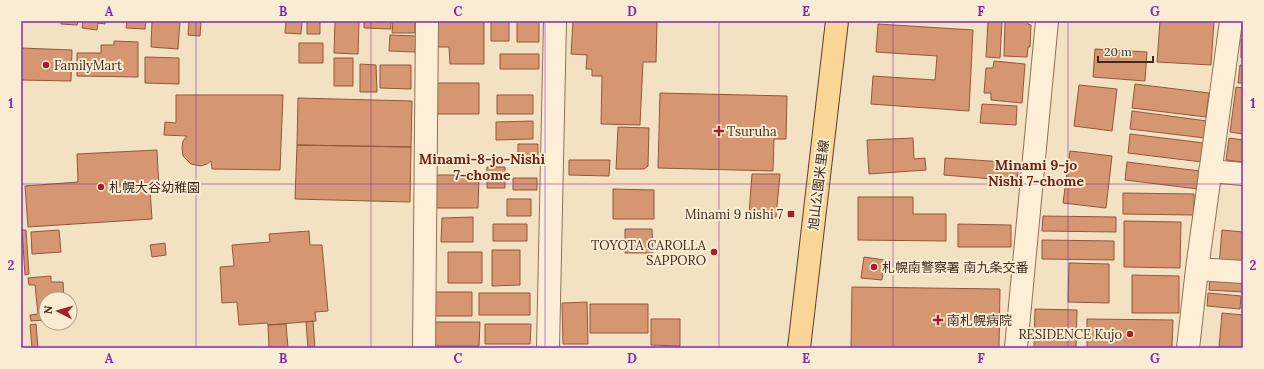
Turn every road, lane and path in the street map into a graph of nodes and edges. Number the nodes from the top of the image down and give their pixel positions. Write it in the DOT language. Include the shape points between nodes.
graph roads {
  1 [pos="428,21"];
  2 [pos="555,21"];
  3 [pos="837,21"];
  4 [pos="1047,21"];
  5 [pos="1231,21"];
  6 [pos="1210,171"];
  7 [pos="1243,174"];
  8 [pos="1197,269"];
  9 [pos="1243,272"];
  10 [pos="424,348"];
  11 [pos="548,348"];
  12 [pos="799,348"];
  13 [pos="1016,348"];
  14 [pos="1188,348"];
  1 -- 10 [label="street"];
  2 -- 11 [label="street"];
  3 -- 12 [label="main road, 旭山公園米里線"];
  4 -- 13 [label="street"];
  5 -- 6 [label="street"];
  6 -- 7 [label="street"];
  6 -- 8 [label="street"];
  8 -- 9 [label="street"];
  8 -- 14 [label="street"];
}
